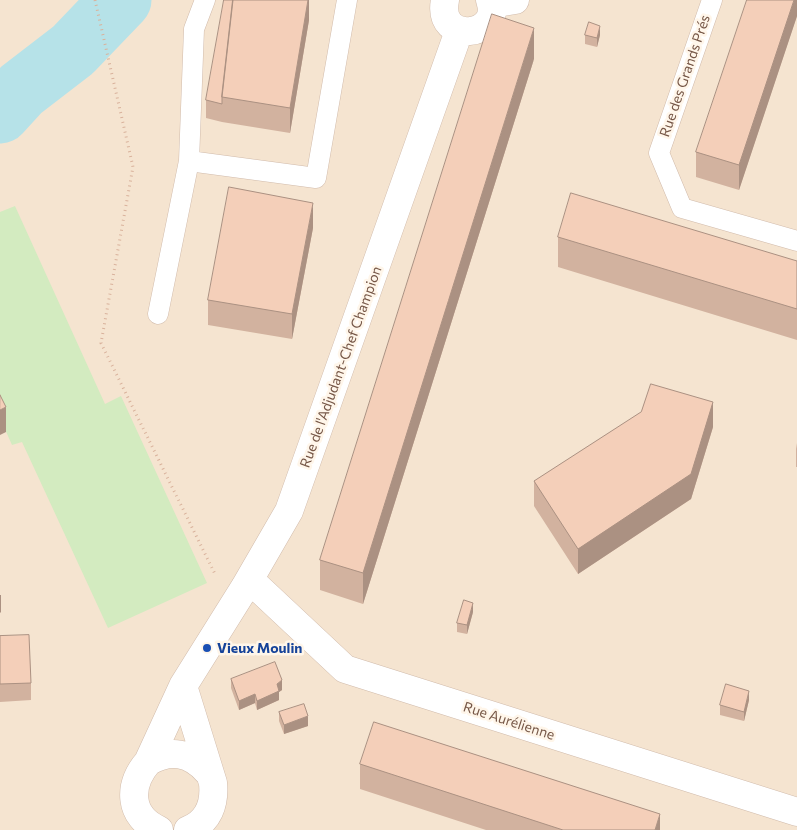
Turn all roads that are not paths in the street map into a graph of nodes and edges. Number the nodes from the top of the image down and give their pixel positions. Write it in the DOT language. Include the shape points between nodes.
graph roads {
  1 [pos="205,0"];
  2 [pos="347,0"];
  3 [pos="445,0"];
  4 [pos="712,0"];
  5 [pos="499,1"];
  6 [pos="459,31"];
  7 [pos="189,161"];
  8 [pos="797,241"];
  9 [pos="158,314"];
  10 [pos="250,580"];
  11 [pos="183,686"];
  12 [pos="148,762"];
  13 [pos="207,771"];
  14 [pos="797,812"];
  15 [pos="144,826"];
  16 [pos="188,830"];
  1 -- 7 [label="lane" via="194,29"];
  2 -- 7 [label="lane" via="316,178"];
  3 -- 6 [label="street" via="448,21"];
  4 -- 8 [label="lane, Rue des Grands Prés" via="659,153 682,208"];
  5 -- 6 [label="street" via="480,28"];
  6 -- 10 [label="street, Rue de l'Adjudant-Chef Champion" via="289,511"];
  7 -- 9 [label="lane"];
  10 -- 11 [label="street, Rue de l'Adjudant-Chef Champion"];
  10 -- 14 [label="street, Rue Aurélienne" via="345,669"];
  11 -- 12 [label="street, Rue de l'Adjudant-Chef Champion"];
  11 -- 13 [label="street"];
  12 -- 13 [label="street" via="160,755 173,753 198,761"];
  12 -- 15 [label="street, Rue de l'Adjudant-Chef Champion" via="134,783 136,807"];
  13 -- 16 [label="street" via="213,783 211,808 204,819"];
}
